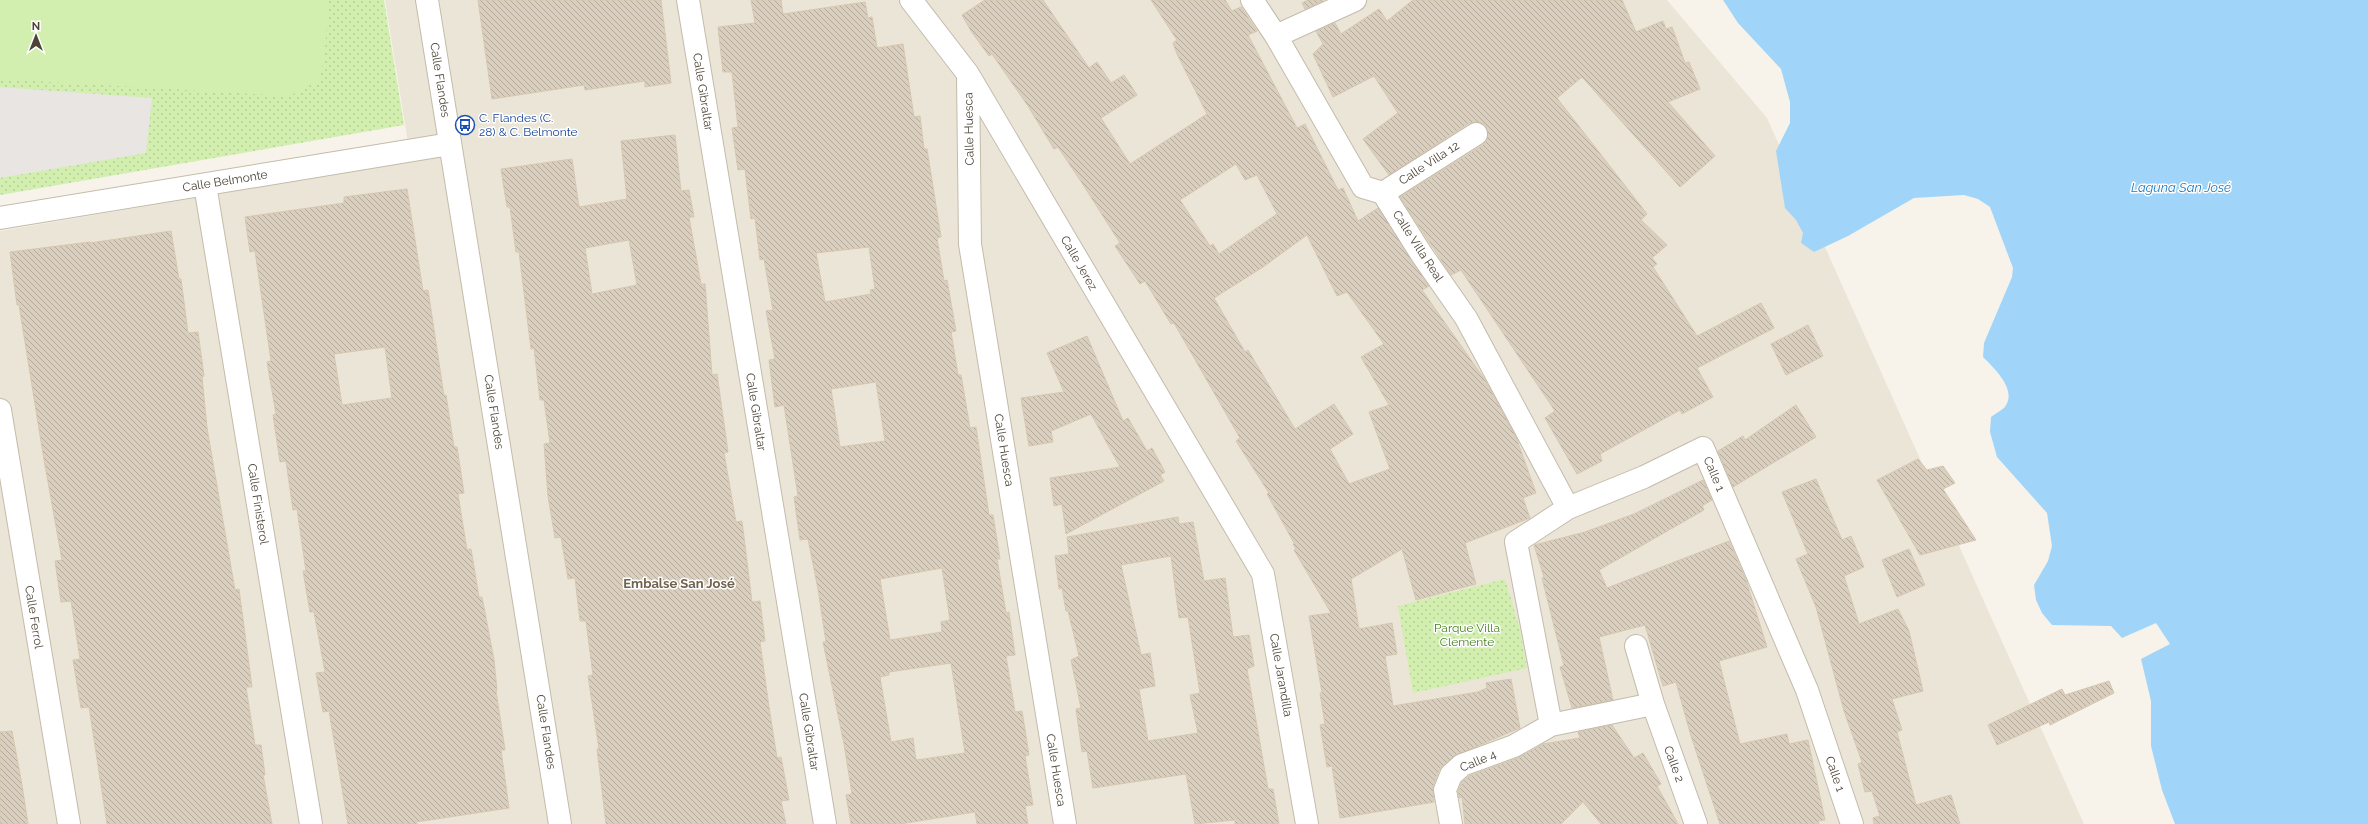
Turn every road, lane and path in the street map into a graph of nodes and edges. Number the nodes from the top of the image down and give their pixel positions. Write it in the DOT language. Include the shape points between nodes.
graph roads {
  1 [pos="427,0"];
  2 [pos="688,0"];
  3 [pos="911,0"];
  4 [pos="1252,0"];
  5 [pos="1355,0"];
  6 [pos="1276,36"];
  7 [pos="968,74"];
  8 [pos="1476,134"];
  9 [pos="450,144"];
  10 [pos="205,185"];
  11 [pos="1384,193"];
  12 [pos="0,218"];
  13 [pos="0,410"];
  14 [pos="1568,508"];
  15 [pos="1237,533"];
  16 [pos="1636,646"];
  17 [pos="1653,704"];
  18 [pos="1551,725"];
  19 [pos="69,824"];
  20 [pos="310,824"];
  21 [pos="560,824"];
  22 [pos="825,824"];
  23 [pos="1065,824"];
  24 [pos="1306,824"];
  25 [pos="1451,824"];
  26 [pos="1696,824"];
  27 [pos="1852,824"];
  1 -- 9 [label="street, Calle Flandes"];
  2 -- 22 [label="street, Calle Gibraltar"];
  3 -- 7 [label="street, Calle Jerez"];
  4 -- 6 [label="street"];
  5 -- 6 [label="street"];
  6 -- 11 [label="street" via="1363,187"];
  7 -- 15 [label="street, Calle Jerez"];
  7 -- 23 [label="street, Calle Huesca" via="970,244"];
  8 -- 11 [label="street, Calle Villa 12"];
  9 -- 10 [label="street, Calle Belmonte"];
  9 -- 21 [label="street, Calle Flandes"];
  10 -- 12 [label="street, Calle Belmonte"];
  10 -- 20 [label="street, Calle Finisterol"];
  11 -- 14 [label="street, Calle Villa Real" via="1422,255 1466,318"];
  13 -- 19 [label="street, Calle Ferrol"];
  14 -- 18 [label="street, Calle 1" via="1516,542"];
  14 -- 27 [label="street, Calle 1" via="1644,477 1703,448 1807,690"];
  15 -- 24 [label="street, Calle Jarandilla" via="1263,574"];
  16 -- 17 [label="street, Calle 2"];
  17 -- 18 [label="street"];
  17 -- 26 [label="street, Calle 2"];
  18 -- 25 [label="street, Calle 4" via="1514,746 1462,765 1451,775 1445,790"];
}
